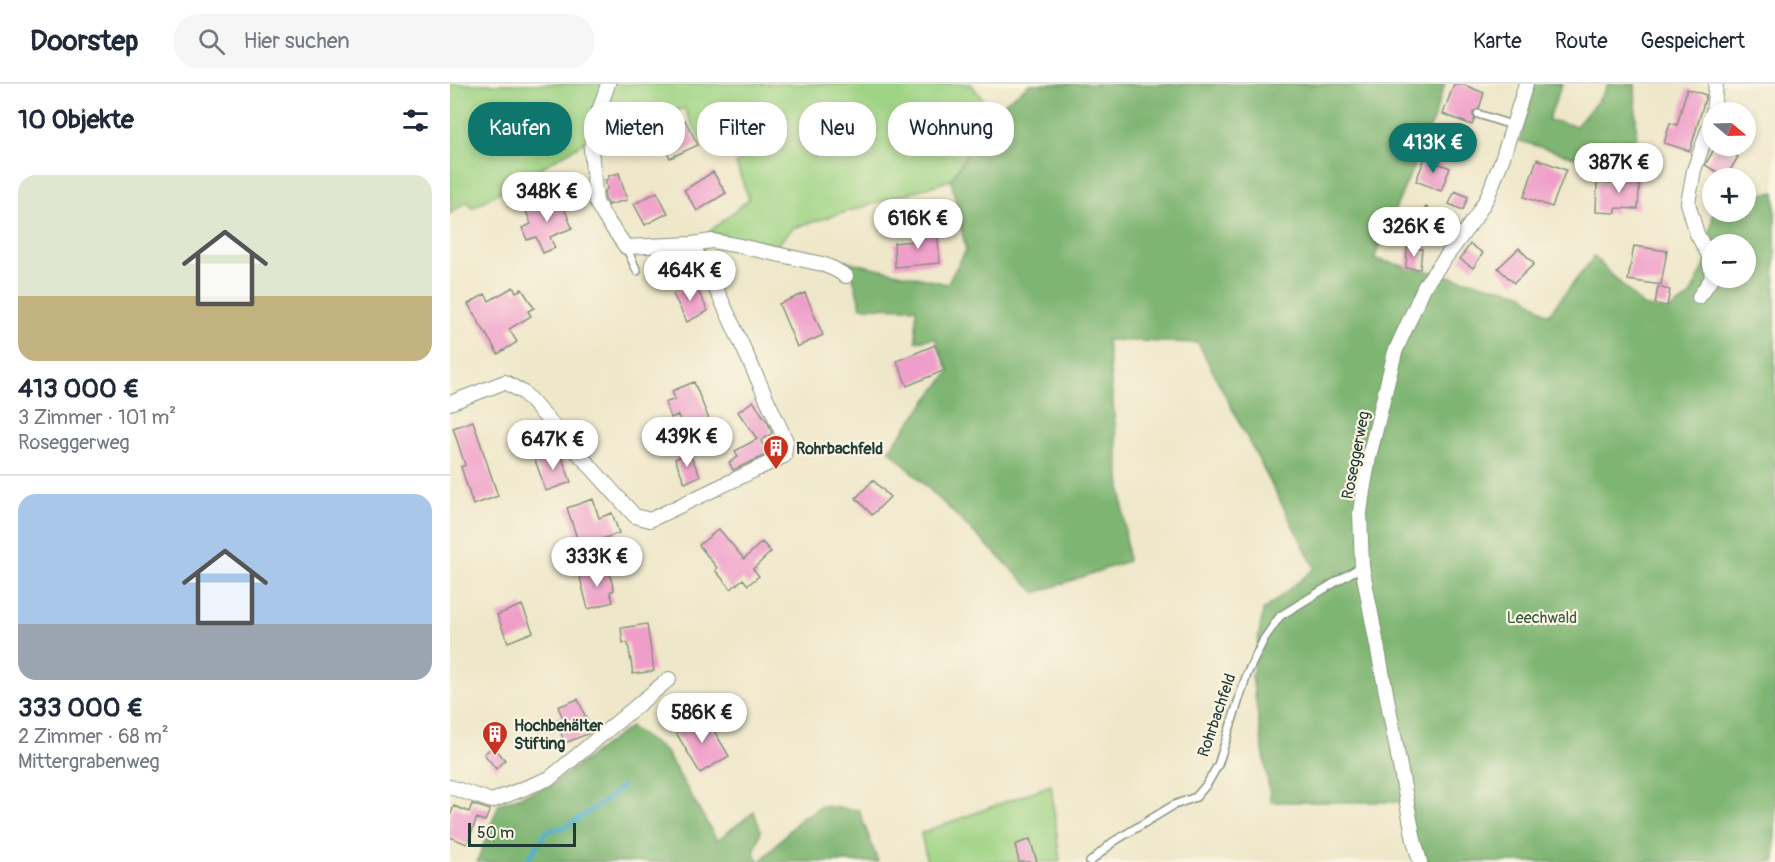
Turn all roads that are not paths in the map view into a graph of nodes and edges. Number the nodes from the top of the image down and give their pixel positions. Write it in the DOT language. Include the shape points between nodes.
graph roads {
  1 [pos="608,84"];
  2 [pos="1526,84"];
  3 [pos="1716,84"];
  4 [pos="1714,102"];
  5 [pos="1478,114"];
  6 [pos="1514,126"];
  7 [pos="1702,146"];
  8 [pos="692,244"];
  9 [pos="626,247"];
  10 [pos="637,271"];
  11 [pos="846,276"];
  12 [pos="1699,297"];
  13 [pos="450,403"];
  14 [pos="1362,566"];
  15 [pos="669,678"];
  16 [pos="450,787"];
  17 [pos="1090,862"];
  18 [pos="1420,862"];
  1 -- 9 [label="street" via="591,149 594,181 597,202"];
  2 -- 6 [label="street, Roseggerweg"];
  3 -- 4 [label="street"];
  5 -- 6 [label="lane"];
  6 -- 14 [label="street, Roseggerweg" via="1487,198 1425,285 1395,352 1368,457 1360,513"];
  7 -- 12 [label="street" via="1688,203 1697,234 1709,256 1712,278"];
  8 -- 9 [label="street"];
  8 -- 11 [label="street" via="712,241 740,246 822,264"];
  8 -- 13 [label="street" via="786,441 784,456 650,519 635,516 524,393 505,382"];
  9 -- 10 [label="lane"];
  14 -- 17 [label="lane, Rohrbachfeld" via="1280,616 1247,674 1218,765 1196,797 1174,805 1123,836"];
  14 -- 18 [label="street, Roseggerweg"];
  15 -- 16 [label="street" via="550,778 492,801"];
}
